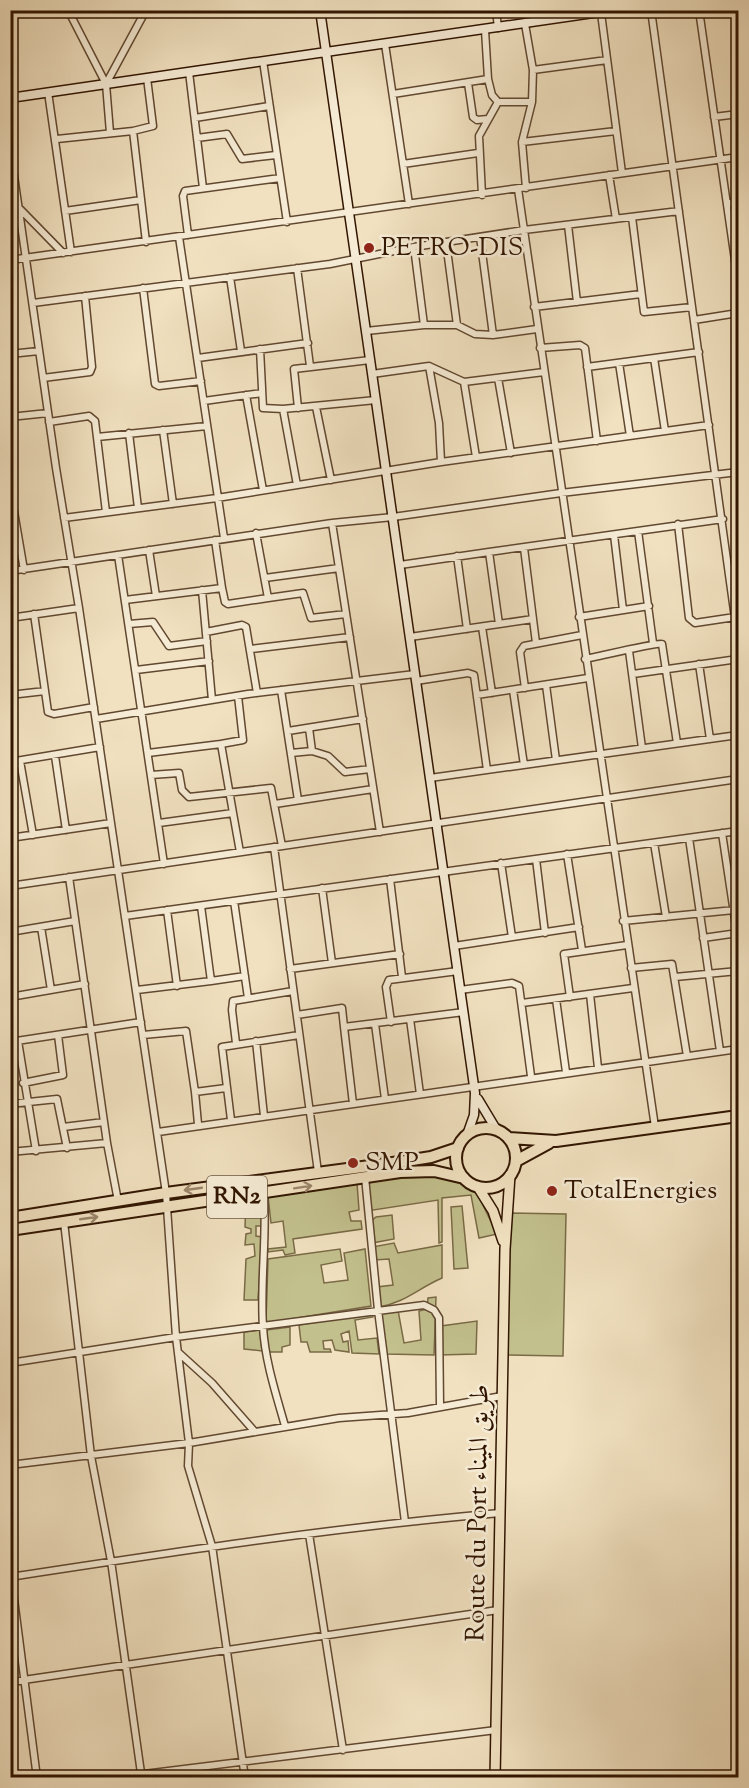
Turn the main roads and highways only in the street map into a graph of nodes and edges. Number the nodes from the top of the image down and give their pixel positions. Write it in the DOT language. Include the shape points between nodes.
graph roads {
  1 [pos="738,1116"];
  2 [pos="509,1138"];
  3 [pos="556,1141"];
  4 [pos="458,1148"];
  5 [pos="516,1161"];
  6 [pos="510,1175"];
  7 [pos="464,1178"];
  8 [pos="478,1186"];
  9 [pos="10,1218"];
  10 [pos="10,1230"];
  11 [pos="505,1249"];
  12 [pos="495,1778"];
  1 -- 3 [label="highway"];
  2 -- 3 [label="highway"];
  2 -- 4 [label="highway" via="483,1128 467,1135"];
  2 -- 5 [label="highway"];
  3 -- 5 [label="highway"];
  4 -- 7 [label="highway" via="456,1161"];
  4 -- 9 [label="highway, RN2, one-way" via="431,1157"];
  5 -- 6 [label="highway"];
  6 -- 8 [label="highway" via="496,1186"];
  6 -- 11 [label="main road, Route du Port طريق الميناء"];
  7 -- 8 [label="highway"];
  10 -- 7 [label="highway, RN2, one-way" via="365,1176 422,1171"];
  8 -- 11 [label="main road, Route du Port طريق الميناء" via="497,1221"];
  11 -- 12 [label="main road, Route du Port طريق الميناء"];
}
